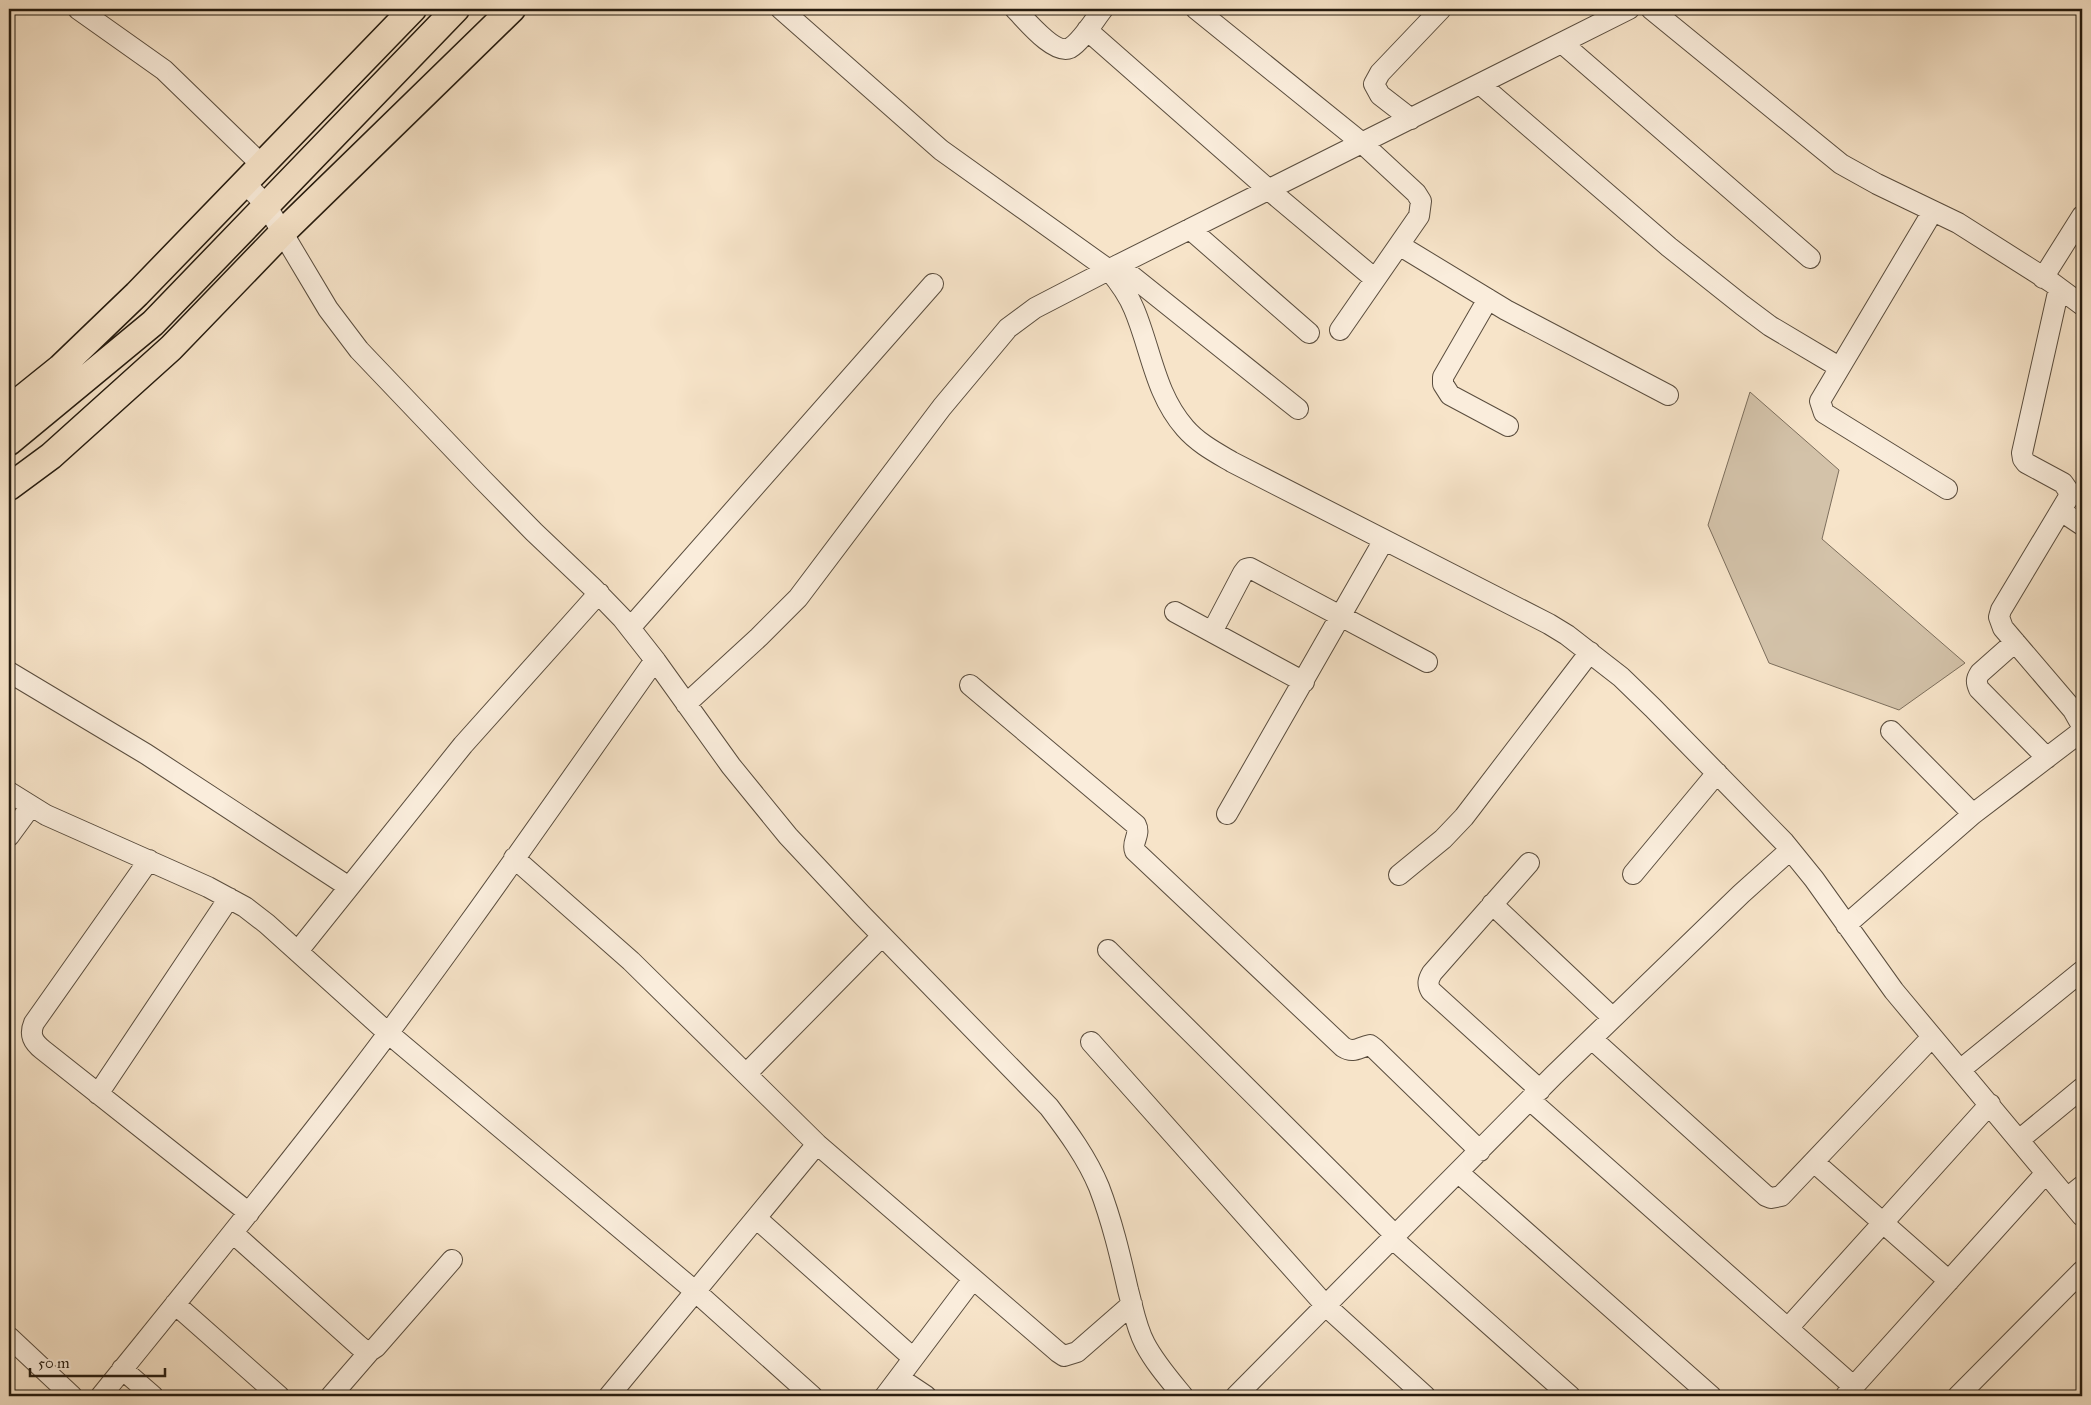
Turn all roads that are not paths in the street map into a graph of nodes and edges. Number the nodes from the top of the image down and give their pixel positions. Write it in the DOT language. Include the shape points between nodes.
graph roads {
  1 [pos="78,9"];
  2 [pos="413,9"];
  3 [pos="456,9"];
  4 [pos="487,9"];
  5 [pos="512,9"];
  6 [pos="781,9"];
  7 [pos="1015,9"];
  8 [pos="1103,9"];
  9 [pos="1196,9"];
  10 [pos="1441,9"];
  11 [pos="1629,9"];
  12 [pos="1651,9"];
  13 [pos="1087,30"];
  14 [pos="1562,43"];
  15 [pos="1480,84"];
  16 [pos="1411,119"];
  17 [pos="1362,143"];
  18 [pos="253,174"];
  19 [pos="1269,190"];
  20 [pos="1933,211"];
  21 [pos="2082,216"];
  22 [pos="275,220"];
  23 [pos="1190,229"];
  24 [pos="1399,245"];
  25 [pos="1810,258"];
  26 [pos="1113,268"];
  27 [pos="1375,279"];
  28 [pos="2051,283"];
  29 [pos="934,284"];
  30 [pos="1488,299"];
  31 [pos="2082,305"];
  32 [pos="1340,330"];
  33 [pos="1309,334"];
  34 [pos="1839,367"];
  35 [pos="1668,395"];
  36 [pos="9,409"];
  37 [pos="1298,409"];
  38 [pos="1508,426"];
  39 [pos="9,442"];
  40 [pos="9,472"];
  41 [pos="9,487"];
  42 [pos="1947,489"];
  43 [pos="2061,510"];
  44 [pos="2082,525"];
  45 [pos="1384,540"];
  46 [pos="599,593"];
  47 [pos="1175,612"];
  48 [pos="1341,616"];
  49 [pos="630,628"];
  50 [pos="1212,632"];
  51 [pos="2015,642"];
  52 [pos="1590,652"];
  53 [pos="655,660"];
  54 [pos="1427,662"];
  55 [pos="9,672"];
  56 [pos="1304,682"];
  57 [pos="970,685"];
  58 [pos="686,704"];
  59 [pos="2082,726"];
  60 [pos="2082,730"];
  61 [pos="1891,731"];
  62 [pos="2047,758"];
  63 [pos="1717,773"];
  64 [pos="9,792"];
  65 [pos="31,806"];
  66 [pos="1227,814"];
  67 [pos="1973,814"];
  68 [pos="9,836"];
  69 [pos="1790,850"];
  70 [pos="514,858"];
  71 [pos="149,860"];
  72 [pos="1529,863"];
  73 [pos="1633,874"];
  74 [pos="1400,875"];
  75 [pos="349,887"];
  76 [pos="229,898"];
  77 [pos="1492,904"];
  78 [pos="1846,925"];
  79 [pos="882,936"];
  80 [pos="1108,950"];
  81 [pos="298,952"];
  82 [pos="2082,971"];
  83 [pos="1613,1018"];
  84 [pos="388,1033"];
  85 [pos="1932,1037"];
  86 [pos="1592,1039"];
  87 [pos="1091,1042"];
  88 [pos="1960,1070"];
  89 [pos="746,1074"];
  90 [pos="2082,1088"];
  91 [pos="98,1094"];
  92 [pos="1535,1095"];
  93 [pos="1990,1104"];
  94 [pos="2018,1140"];
  95 [pos="817,1144"];
  96 [pos="1480,1151"];
  97 [pos="1814,1162"];
  98 [pos="1459,1173"];
  99 [pos="2045,1174"];
  100 [pos="2075,1192"];
  101 [pos="250,1213"];
  102 [pos="2082,1216"];
  103 [pos="756,1218"];
  104 [pos="1882,1223"];
  105 [pos="233,1233"];
  106 [pos="1395,1238"];
  107 [pos="452,1260"];
  108 [pos="2082,1271"];
  109 [pos="973,1279"];
  110 [pos="1948,1281"];
  111 [pos="696,1292"];
  112 [pos="175,1304"];
  113 [pos="1132,1304"];
  114 [pos="1326,1306"];
  115 [pos="1788,1328"];
  116 [pos="9,1337"];
  117 [pos="370,1351"];
  118 [pos="913,1358"];
  119 [pos="122,1370"];
  120 [pos="899,1378"];
  121 [pos="1849,1391"];
  122 [pos="72,1396"];
  123 [pos="101,1396"];
  124 [pos="153,1396"];
  125 [pos="278,1396"];
  126 [pos="332,1396"];
  127 [pos="609,1396"];
  128 [pos="812,1396"];
  129 [pos="885,1396"];
  130 [pos="926,1396"];
  131 [pos="1182,1396"];
  132 [pos="1236,1396"];
  133 [pos="1425,1396"];
  134 [pos="1570,1396"];
  135 [pos="1710,1396"];
  136 [pos="1958,1396"];
  1 -- 18 [label="street" via="164,70"];
  2 -- 18 [label="main road"];
  3 -- 22 [label="main road"];
  4 -- 22 [label="main road"];
  5 -- 22 [label="main road"];
  6 -- 26 [label="street" via="941,150"];
  7 -- 13 [label="street" via="1053,47 1062,50 1071,47"];
  8 -- 13 [label="street"];
  9 -- 17 [label="street"];
  10 -- 16 [label="street" via="1380,73 1374,84 1380,95"];
  11 -- 14 [label="street"];
  12 -- 20 [label="street" via="1840,164"];
  13 -- 19 [label="street"];
  14 -- 15 [label="street"];
  14 -- 25 [label="street"];
  15 -- 16 [label="street"];
  15 -- 34 [label="street" via="1669,247 1742,305 1770,326"];
  16 -- 17 [label="street"];
  17 -- 19 [label="street"];
  17 -- 24 [label="street" via="1421,201 1419,216"];
  18 -- 22 [label="street"];
  18 -- 36 [label="main road" via="137,294 60,368"];
  19 -- 23 [label="street"];
  19 -- 27 [label="street"];
  20 -- 28 [label="street"];
  20 -- 34 [label="street"];
  21 -- 28 [label="street"];
  22 -- 39 [label="main road"];
  22 -- 40 [label="main road" via="94,403"];
  22 -- 41 [label="main road" via="171,348 51,456"];
  22 -- 46 [label="street" via="328,309 358,350 521,519"];
  23 -- 26 [label="street"];
  23 -- 33 [label="street"];
  24 -- 27 [label="street"];
  24 -- 30 [label="street"];
  26 -- 37 [label="street"];
  26 -- 45 [label="street" via="1133,307 1159,387 1186,428 1205,446 1232,462"];
  26 -- 58 [label="street" via="1035,308 1008,328 942,407 798,598"];
  27 -- 32 [label="street"];
  28 -- 31 [label="street"];
  28 -- 43 [label="street" via="2022,453 2026,463 2067,486 2070,493"];
  29 -- 49 [label="street"];
  30 -- 35 [label="street"];
  30 -- 38 [label="street" via="1442,384 1450,395"];
  34 -- 42 [label="street" via="1820,401 1824,413"];
  43 -- 44 [label="street"];
  43 -- 51 [label="street" via="2001,610 2000,623"];
  45 -- 48 [label="street"];
  45 -- 52 [label="street" via="1549,624"];
  46 -- 49 [label="street"];
  46 -- 75 [label="street" via="463,745"];
  47 -- 50 [label="street"];
  48 -- 50 [label="street" via="1250,568 1243,573"];
  48 -- 54 [label="street"];
  48 -- 56 [label="street"];
  49 -- 53 [label="street"];
  50 -- 56 [label="street"];
  51 -- 59 [label="street" via="2073,710"];
  51 -- 62 [label="street" via="1980,673 1977,683 1979,689"];
  52 -- 63 [label="street" via="1653,708"];
  52 -- 74 [label="street" via="1464,817"];
  53 -- 58 [label="street"];
  53 -- 70 [label="street"];
  55 -- 75 [label="street" via="146,754"];
  56 -- 66 [label="street"];
  57 -- 96 [label="street" via="1136,826 1135,851 1343,1047 1349,1051 1370,1045 1374,1048"];
  58 -- 79 [label="street" via="760,803"];
  60 -- 62 [label="street"];
  61 -- 67 [label="street"];
  62 -- 67 [label="street"];
  63 -- 69 [label="street"];
  63 -- 73 [label="street"];
  64 -- 65 [label="street"];
  65 -- 68 [label="street"];
  65 -- 71 [label="street"];
  67 -- 78 [label="street"];
  69 -- 78 [label="street"];
  69 -- 83 [label="street"];
  70 -- 84 [label="street"];
  70 -- 89 [label="street" via="631,961"];
  71 -- 76 [label="street"];
  71 -- 91 [label="street" via="31,1030 35,1043"];
  72 -- 77 [label="street"];
  75 -- 81 [label="street"];
  76 -- 81 [label="street" via="267,924"];
  76 -- 91 [label="street"];
  77 -- 83 [label="street"];
  77 -- 92 [label="street" via="1432,973 1428,986"];
  78 -- 85 [label="street"];
  79 -- 89 [label="street"];
  79 -- 113 [label="street" via="1049,1107 1068,1132 1086,1161 1110,1218"];
  80 -- 106 [label="street"];
  81 -- 84 [label="street"];
  82 -- 88 [label="street"];
  83 -- 86 [label="street"];
  84 -- 101 [label="street"];
  84 -- 111 [label="street"];
  85 -- 88 [label="street"];
  85 -- 97 [label="street"];
  86 -- 92 [label="street"];
  86 -- 97 [label="street" via="1766,1196 1781,1196"];
  87 -- 114 [label="street"];
  88 -- 93 [label="street"];
  89 -- 95 [label="street"];
  90 -- 94 [label="street"];
  91 -- 101 [label="street"];
  92 -- 96 [label="street"];
  92 -- 115 [label="street"];
  93 -- 94 [label="street"];
  93 -- 104 [label="street"];
  94 -- 99 [label="street"];
  95 -- 103 [label="street"];
  95 -- 109 [label="street"];
  96 -- 98 [label="street"];
  97 -- 104 [label="street"];
  98 -- 106 [label="street"];
  98 -- 135 [label="street"];
  99 -- 100 [label="street"];
  99 -- 110 [label="street"];
  100 -- 102 [label="street"];
  101 -- 105 [label="street"];
  103 -- 111 [label="street"];
  103 -- 118 [label="street"];
  104 -- 110 [label="street"];
  104 -- 115 [label="street"];
  105 -- 112 [label="street"];
  105 -- 117 [label="street" via="358,1345"];
  106 -- 114 [label="street"];
  106 -- 134 [label="street"];
  107 -- 117 [label="street"];
  108 -- 136 [label="street"];
  109 -- 113 [label="street" via="1064,1356 1077,1352"];
  109 -- 118 [label="street"];
  110 -- 121 [label="street"];
  111 -- 127 [label="street"];
  111 -- 128 [label="street"];
  112 -- 119 [label="street"];
  112 -- 125 [label="street"];
  113 -- 131 [label="street" via="1144,1343"];
  114 -- 132 [label="street"];
  114 -- 133 [label="street"];
  115 -- 121 [label="street"];
  116 -- 122 [label="street"];
  117 -- 126 [label="street"];
  118 -- 120 [label="street"];
  119 -- 123 [label="street"];
  119 -- 124 [label="street"];
  120 -- 129 [label="street"];
  120 -- 130 [label="street"];
}
